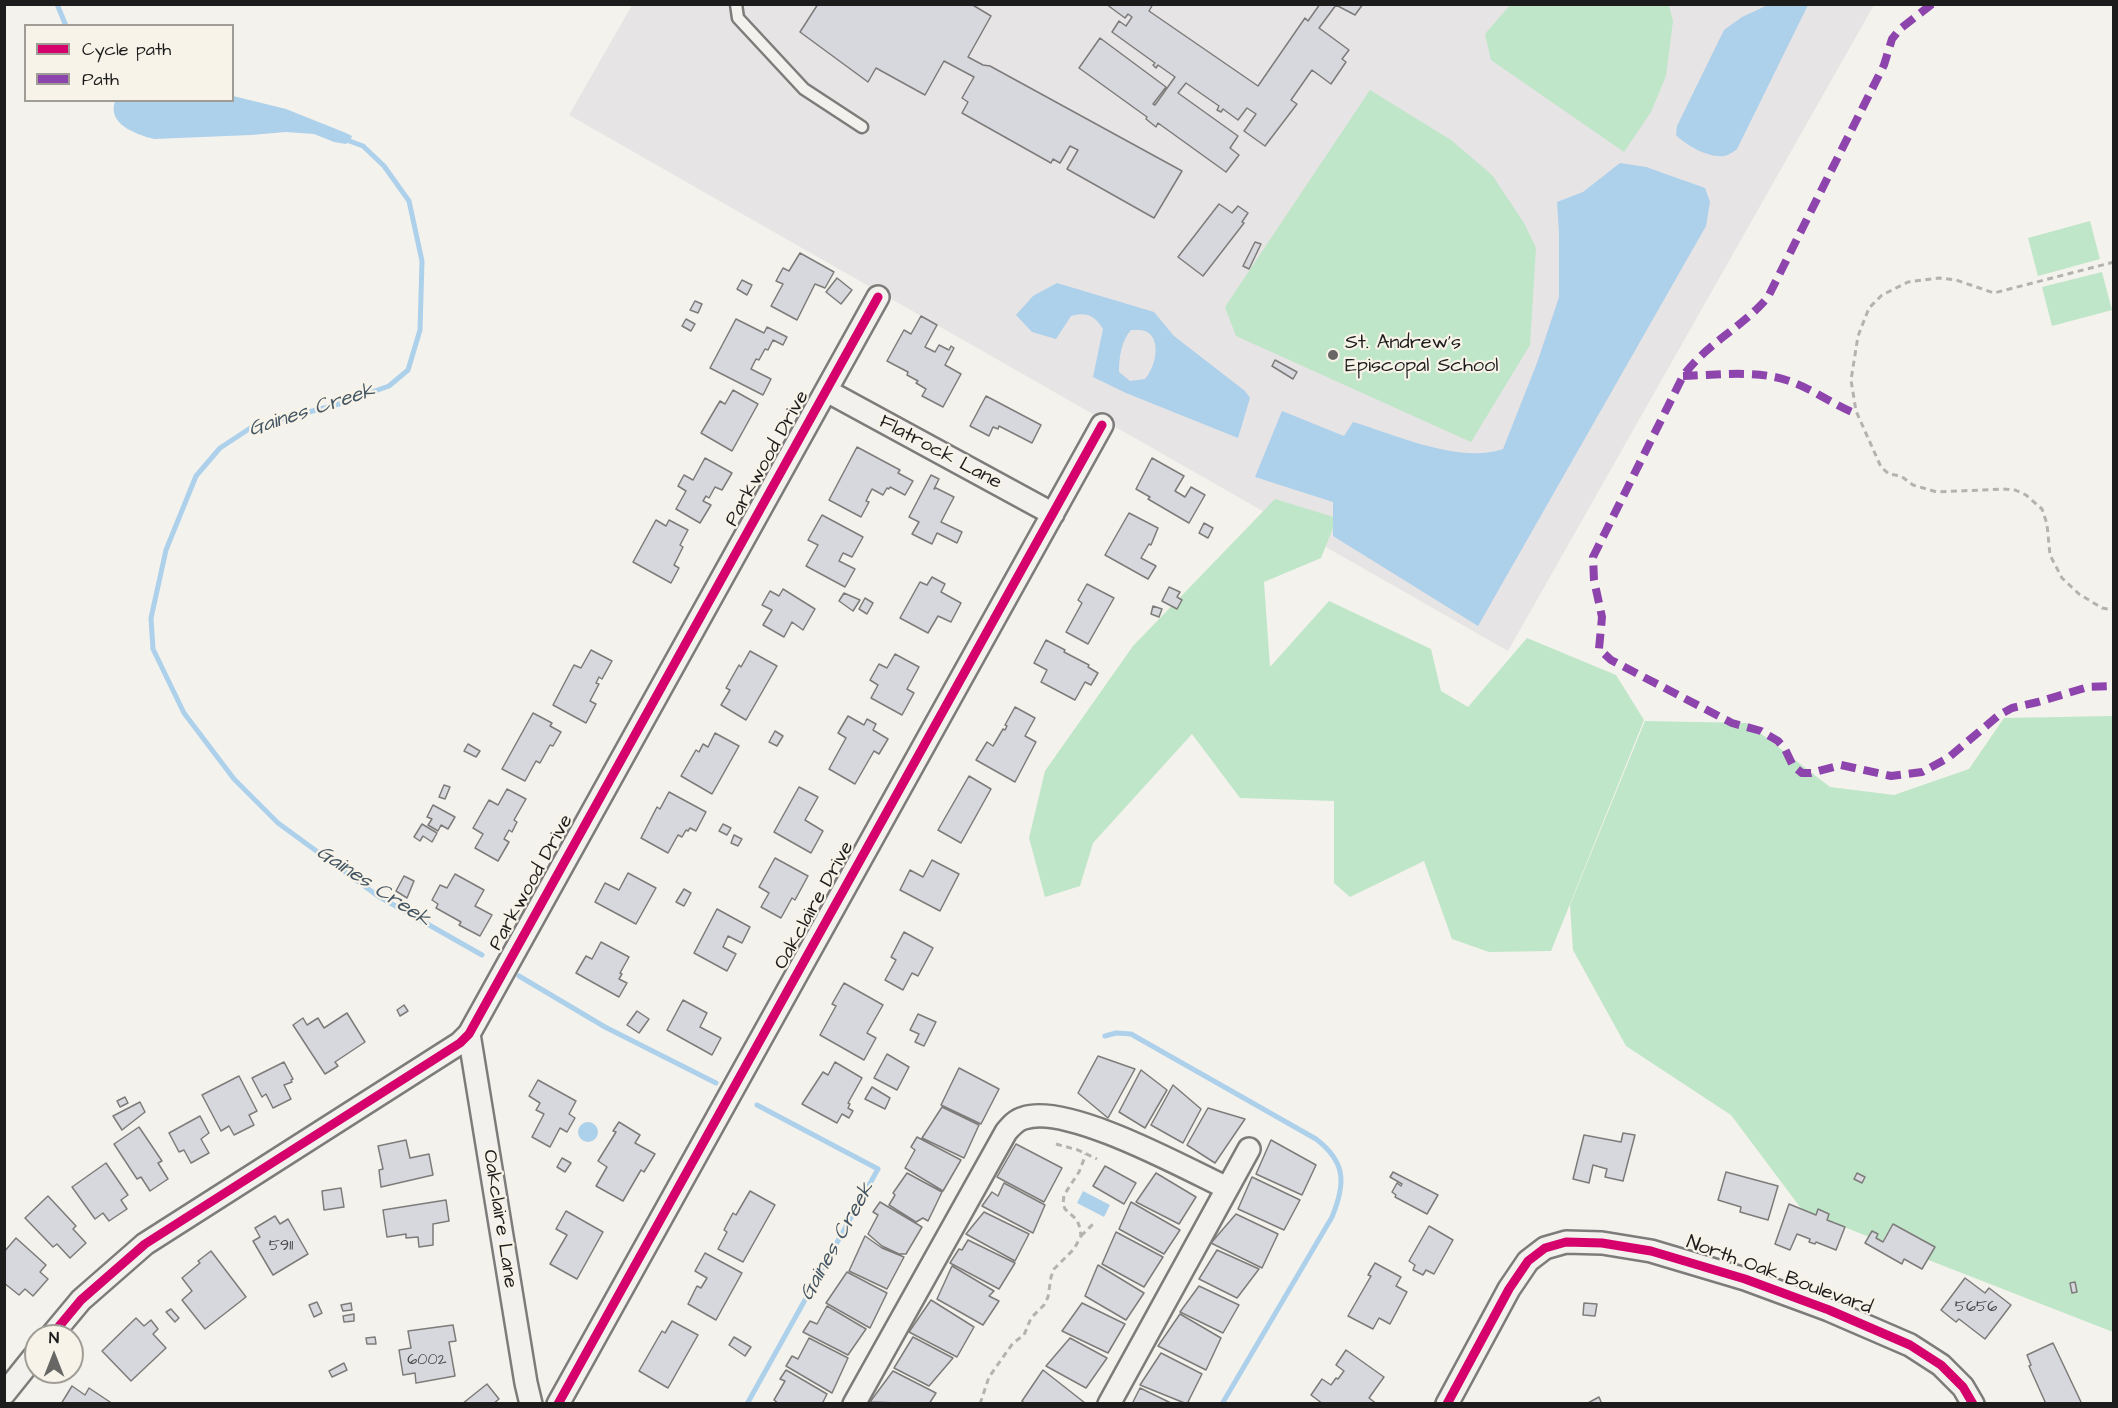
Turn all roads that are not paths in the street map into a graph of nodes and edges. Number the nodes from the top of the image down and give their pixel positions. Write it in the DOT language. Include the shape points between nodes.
graph roads {
  1 [pos="736,4"];
  2 [pos="861,127"];
  3 [pos="878,297"];
  4 [pos="826,392"];
  5 [pos="1102,425"];
  6 [pos="1053,514"];
  7 [pos="469,1034"];
  8 [pos="1249,1149"];
  9 [pos="1227,1188"];
  10 [pos="61,1324"];
  11 [pos="24,1369"];
  12 [pos="4,1394"];
  13 [pos="1968,1395"];
  14 [pos="531,1404"];
  15 [pos="558,1404"];
  16 [pos="854,1404"];
  17 [pos="1109,1404"];
  18 [pos="1447,1404"];
  1 -- 2 [label="lane" via="738,18 804,88"];
  3 -- 4 [label="street, Parkwood Drive"];
  4 -- 6 [label="street, Flatrock Lane"];
  4 -- 7 [label="street, Parkwood Drive"];
  5 -- 6 [label="street, Oakclaire Drive"];
  6 -- 15 [label="street, Oakclaire Drive"];
  7 -- 10 [label="street, Parkwood Drive" via="145,1244 81,1300"];
  7 -- 14 [label="street, Oakclaire Lane"];
  8 -- 9 [label="street"];
  9 -- 16 [label="street" via="1079,1122 1038,1116 1014,1123"];
  9 -- 17 [label="street"];
  11 -- 12 [label="street"];
  13 -- 18 [label="street, North Oak Boulevard" via="1941,1365 1910,1345 1787,1294 1651,1251 1566,1242 1545,1248 1528,1261"];
}
